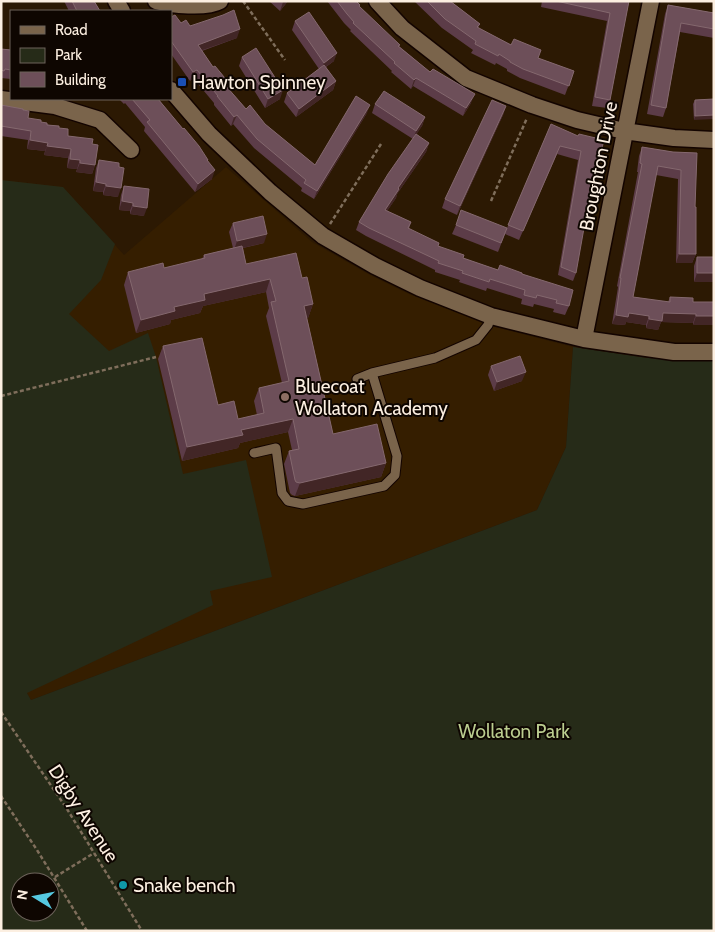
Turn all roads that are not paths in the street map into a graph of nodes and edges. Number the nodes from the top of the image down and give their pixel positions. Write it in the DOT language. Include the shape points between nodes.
graph roads {
  1 [pos="156,1"];
  2 [pos="220,1"];
  3 [pos="377,1"];
  4 [pos="651,1"];
  5 [pos="172,91"];
  6 [pos="1,99"];
  7 [pos="624,131"];
  8 [pos="714,140"];
  9 [pos="131,150"];
  10 [pos="491,316"];
  11 [pos="584,339"];
  12 [pos="714,352"];
  13 [pos="372,373"];
  14 [pos="357,379"];
  15 [pos="254,454"];
  1 -- 2 [label="street" via="192,6"];
  3 -- 7 [label="street" via="402,28 466,78 532,105"];
  4 -- 7 [label="street, Broughton Drive"];
  5 -- 10 [label="street" via="209,134 270,192 323,236 420,288"];
  6 -- 9 [label="street" via="55,106 100,120"];
  7 -- 8 [label="street"];
  7 -- 11 [label="street, Broughton Drive"];
  10 -- 11 [label="street"];
  10 -- 13 [label="lane" via="476,340 434,358"];
  11 -- 12 [label="street" via="674,352"];
  13 -- 14 [label="lane"];
  13 -- 15 [label="lane" via="397,456 395,475 384,486 303,504 288,501 282,493 276,448"];
}
